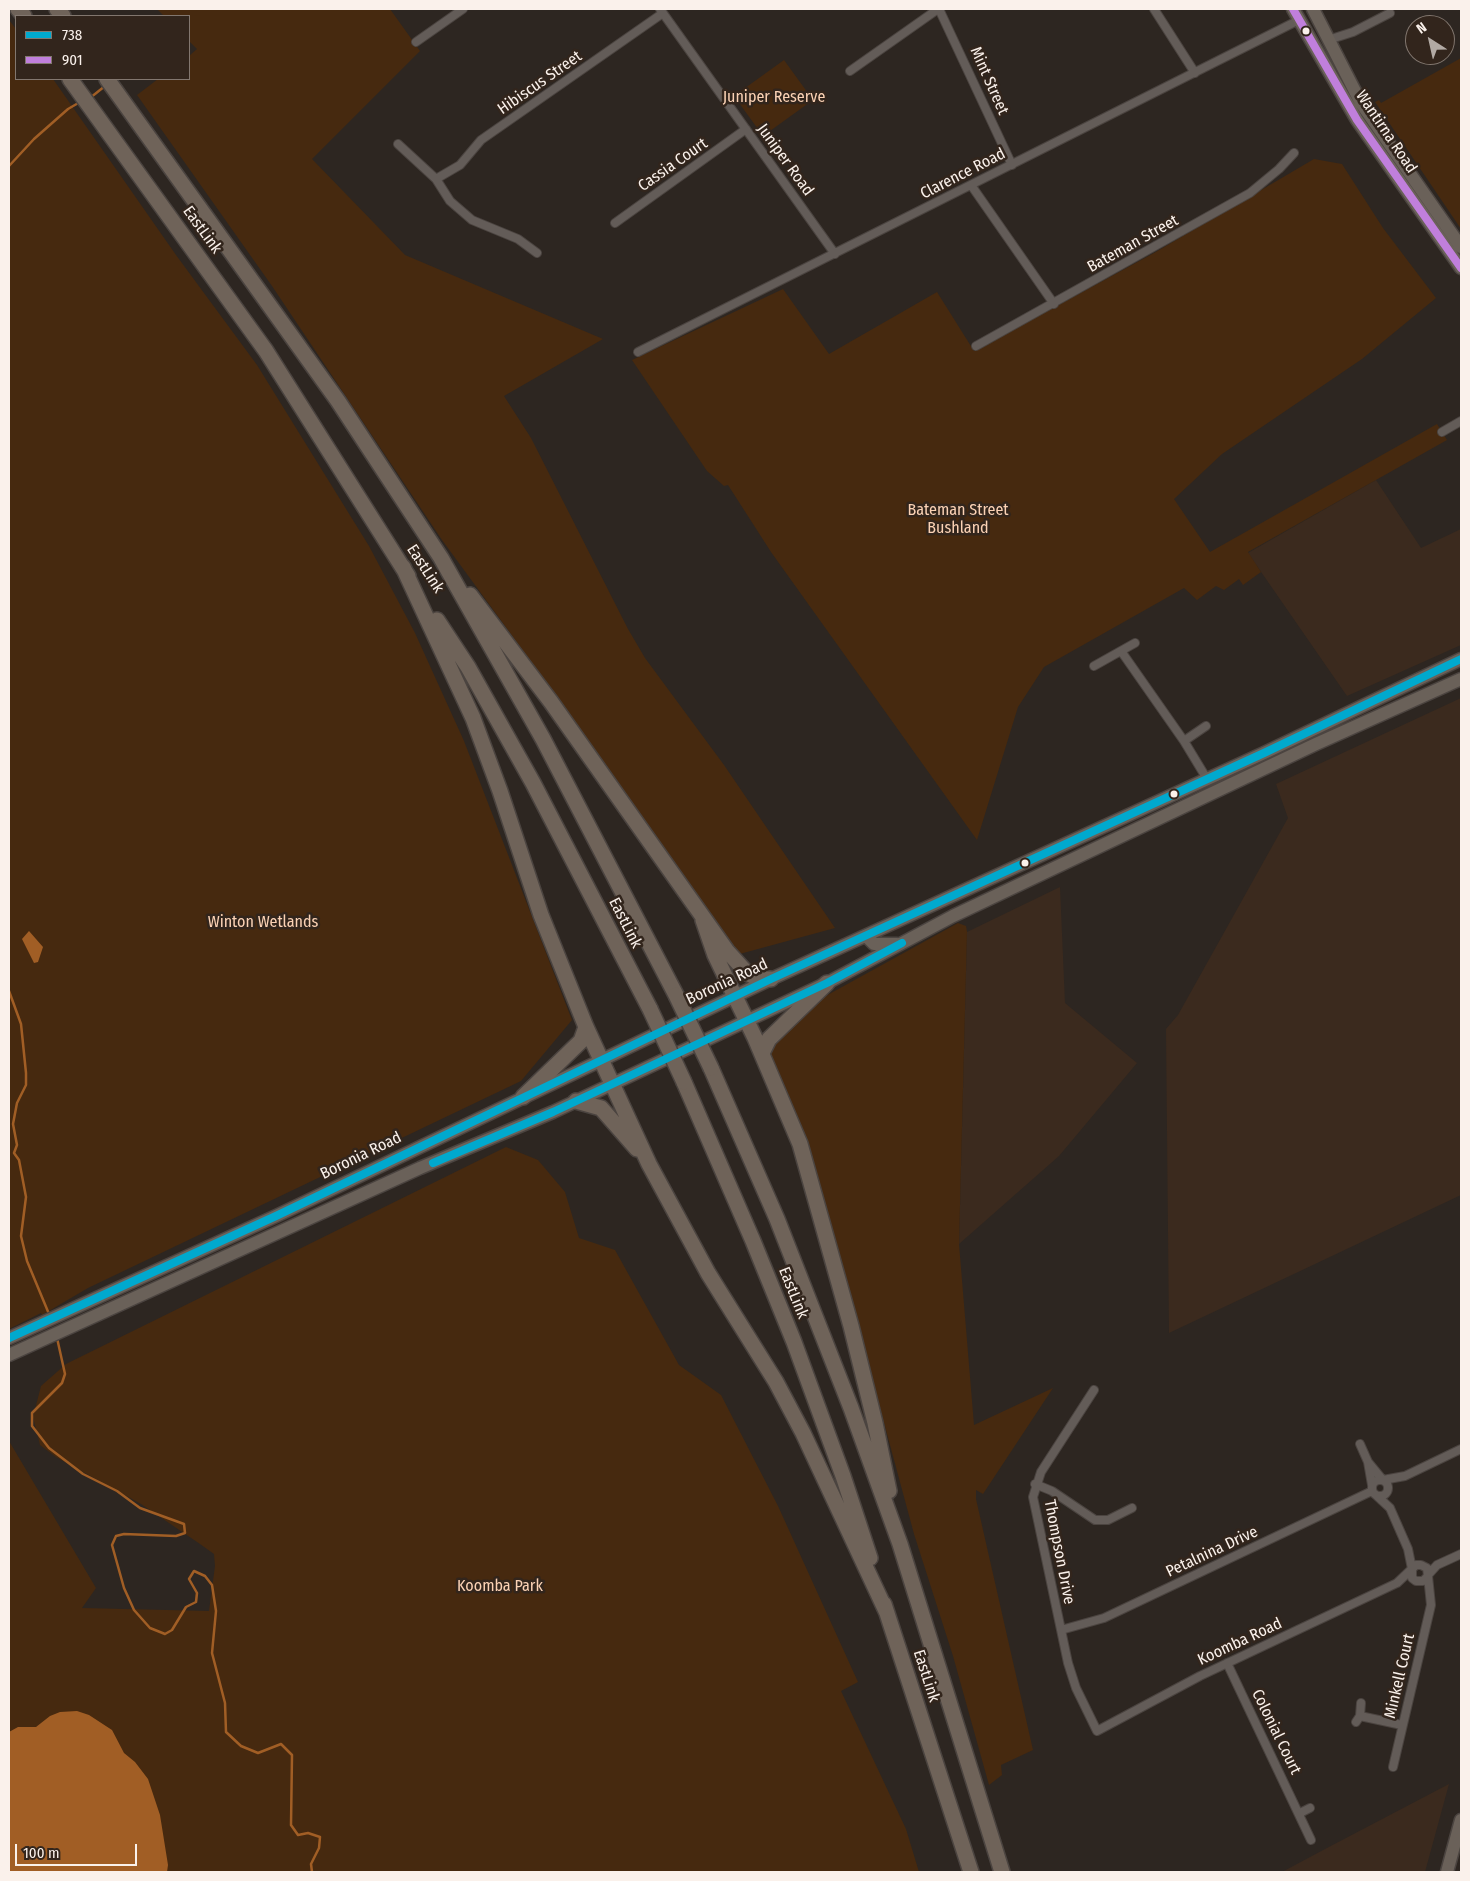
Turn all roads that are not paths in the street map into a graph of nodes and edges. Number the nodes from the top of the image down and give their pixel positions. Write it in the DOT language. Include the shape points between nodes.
graph roads {
  1 [pos="463,9"];
  2 [pos="939,9"];
  3 [pos="1154,9"];
  4 [pos="662,11"];
  5 [pos="1314,11"];
  6 [pos="1390,13"];
  7 [pos="1296,14"];
  8 [pos="1328,40"];
  9 [pos="416,42"];
  10 [pos="850,71"];
  11 [pos="1195,73"];
  12 [pos="71,80"];
  13 [pos="108,80"];
  14 [pos="746,129"];
  15 [pos="398,144"];
  16 [pos="1294,153"];
  17 [pos="1012,164"];
  18 [pos="436,180"];
  19 [pos="971,185"];
  20 [pos="615,223"];
  21 [pos="1461,247"];
  22 [pos="537,254"];
  23 [pos="835,254"];
  24 [pos="1461,268"];
  25 [pos="1054,304"];
  26 [pos="976,346"];
  27 [pos="638,352"];
  28 [pos="1461,421"];
  29 [pos="1442,432"];
  30 [pos="441,558"];
  31 [pos="403,567"];
  32 [pos="1135,643"];
  33 [pos="1121,651"];
  34 [pos="1461,658"];
  35 [pos="1094,666"];
  36 [pos="1461,679"];
  37 [pos="1206,726"];
  38 [pos="1184,741"];
  39 [pos="1207,779"];
  40 [pos="1064,843"];
  41 [pos="1081,855"];
  42 [pos="959,893"];
  43 [pos="967,910"];
  44 [pos="703,920"];
  45 [pos="866,936"];
  46 [pos="899,944"];
  47 [pos="772,979"];
  48 [pos="827,982"];
  49 [pos="736,996"];
  50 [pos="747,1021"];
  51 [pos="586,1027"];
  52 [pos="762,1053"];
  53 [pos="601,1060"];
  54 [pos="612,1084"];
  55 [pos="523,1097"];
  56 [pos="576,1101"];
  57 [pos="649,1164"];
  58 [pos="276,1216"];
  59 [pos="282,1230"];
  60 [pos="9,1338"];
  61 [pos="9,1355"];
  62 [pos="1094,1390"];
  63 [pos="1360,1444"];
  64 [pos="1461,1449"];
  65 [pos="1368,1462"];
  66 [pos="1405,1476"];
  67 [pos="1383,1480"];
  68 [pos="1035,1484"];
  69 [pos="1373,1490"];
  70 [pos="1388,1490"];
  71 [pos="1132,1508"];
  72 [pos="1390,1508"];
  73 [pos="900,1544"];
  74 [pos="1408,1549"];
  75 [pos="1461,1554"];
  76 [pos="1437,1565"];
  77 [pos="1424,1566"];
  78 [pos="1412,1570"];
  79 [pos="1428,1575"];
  80 [pos="1417,1581"];
  81 [pos="1397,1582"];
  82 [pos="1428,1592"];
  83 [pos="887,1613"];
  84 [pos="1061,1630"];
  85 [pos="1227,1663"];
  86 [pos="1360,1703"];
  87 [pos="1402,1725"];
  88 [pos="1097,1730"];
  89 [pos="1393,1767"];
  90 [pos="1310,1808"];
  91 [pos="1300,1813"];
  92 [pos="1461,1820"];
  93 [pos="1311,1840"];
  94 [pos="971,1872"];
  95 [pos="1002,1872"];
  96 [pos="1447,1872"];
  1 -- 9 [label="street"];
  2 -- 10 [label="street"];
  2 -- 17 [label="street, Mint Street"];
  3 -- 11 [label="street"];
  4 -- 14 [label="street, Juniper Road"];
  4 -- 18 [label="street, Hibiscus Street" via="481,140 460,165"];
  5 -- 7 [label="main road"];
  5 -- 8 [label="main road, Wantirna Road"];
  6 -- 8 [label="street"];
  7 -- 11 [label="street, Clarence Road"];
  7 -- 24 [label="main road, Wantirna Road" via="1357,120"];
  8 -- 21 [label="main road, Wantirna Road" via="1372,120"];
  11 -- 17 [label="street, Clarence Road"];
  12 -- 31 [label="highway, EastLink" via="261,344"];
  13 -- 30 [label="highway, EastLink" via="338,400"];
  14 -- 20 [label="street, Cassia Court"];
  14 -- 23 [label="street, Juniper Road"];
  15 -- 18 [label="street"];
  16 -- 25 [label="street, Bateman Street" via="1250,193"];
  17 -- 19 [label="street, Clarence Road"];
  18 -- 22 [label="street" via="450,201 472,220 518,239"];
  19 -- 23 [label="street, Clarence Road"];
  19 -- 25 [label="street"];
  23 -- 27 [label="street, Clarence Road"];
  25 -- 26 [label="street, Bateman Street"];
  28 -- 29 [label="street"];
  30 -- 44 [label="highway" via="496,626"];
  30 -- 73 [label="highway, EastLink, bridge" via="548,747 711,1068 810,1300"];
  31 -- 51 [label="highway" via="473,718 540,915"];
  31 -- 83 [label="highway, EastLink, bridge" via="468,667 529,775 650,1009 684,1082 794,1342 843,1476"];
  32 -- 33 [label="street"];
  33 -- 35 [label="street"];
  33 -- 38 [label="street"];
  34 -- 39 [label="main road, Boronia Road"];
  36 -- 41 [label="main road, Boronia Road"];
  37 -- 38 [label="street"];
  38 -- 39 [label="street"];
  39 -- 40 [label="main road, Boronia Road"];
  40 -- 41 [label="main road"];
  40 -- 42 [label="main road, Boronia Road"];
  41 -- 43 [label="main road, Boronia Road"];
  42 -- 43 [label="main road"];
  42 -- 45 [label="main road, Boronia Road"];
  43 -- 46 [label="main road, Boronia Road"];
  44 -- 47 [label="highway" via="747,973"];
  44 -- 49 [label="highway" via="715,955"];
  45 -- 46 [label="main road" via="874,944"];
  45 -- 47 [label="main road, Boronia Road"];
  46 -- 48 [label="main road, Boronia Road"];
  47 -- 49 [label="main road, Boronia Road"];
  48 -- 50 [label="main road, Boronia Road"];
  48 -- 52 [label="highway" via="769,1039"];
  49 -- 50 [label="highway"];
  49 -- 53 [label="main road, Boronia Road"];
  50 -- 52 [label="highway"];
  50 -- 54 [label="main road, Boronia Road"];
  51 -- 53 [label="highway"];
  51 -- 55 [label="highway" via="581,1041"];
  52 -- 73 [label="highway" via="800,1144 819,1206 875,1423"];
  53 -- 54 [label="highway"];
  53 -- 55 [label="main road, Boronia Road"];
  54 -- 56 [label="main road, Boronia Road"];
  54 -- 57 [label="highway"];
  55 -- 58 [label="main road, Boronia Road"];
  56 -- 57 [label="highway" via="601,1108"];
  56 -- 59 [label="main road, Boronia Road"];
  57 -- 83 [label="highway" via="708,1273 776,1382"];
  58 -- 59 [label="main road"];
  58 -- 60 [label="main road, Boronia Road"];
  59 -- 61 [label="main road, Boronia Road"];
  62 -- 68 [label="street, Thompson Drive"];
  63 -- 65 [label="street"];
  64 -- 66 [label="street"];
  65 -- 67 [label="street"];
  65 -- 69 [label="street"];
  66 -- 67 [label="street"];
  66 -- 70 [label="street"];
  67 -- 69 [label="street" via="1375,1480"];
  67 -- 70 [label="street"];
  68 -- 71 [label="street" via="1052,1491 1095,1520 1108,1520"];
  68 -- 84 [label="street, Thompson Drive" via="1033,1509"];
  69 -- 70 [label="street" via="1382,1496"];
  69 -- 72 [label="street"];
  69 -- 84 [label="street, Petalnina Drive" via="1104,1618"];
  70 -- 72 [label="street"];
  72 -- 74 [label="street"];
  73 -- 95 [label="highway, EastLink"];
  74 -- 77 [label="street"];
  74 -- 78 [label="street"];
  75 -- 76 [label="street"];
  76 -- 77 [label="street"];
  76 -- 79 [label="street"];
  77 -- 78 [label="street" via="1419,1564"];
  77 -- 79 [label="street"];
  78 -- 80 [label="street" via="1412,1578"];
  78 -- 81 [label="street, Koomba Road"];
  79 -- 80 [label="street" via="1425,1580"];
  79 -- 82 [label="street, Minkell Court"];
  80 -- 81 [label="street, Koomba Road"];
  80 -- 82 [label="street"];
  81 -- 85 [label="street, Koomba Road"];
  82 -- 87 [label="street, Minkell Court" via="1431,1605"];
  83 -- 94 [label="highway, EastLink"];
  84 -- 88 [label="street, Thompson Drive" via="1074,1683"];
  85 -- 88 [label="street, Koomba Road"];
  85 -- 91 [label="street, Colonial Court"];
  86 -- 87 [label="street" via="1358,1719"];
  87 -- 89 [label="street, Minkell Court"];
  90 -- 91 [label="street"];
  91 -- 93 [label="street, Colonial Court"];
  92 -- 96 [label="main road"];
}
